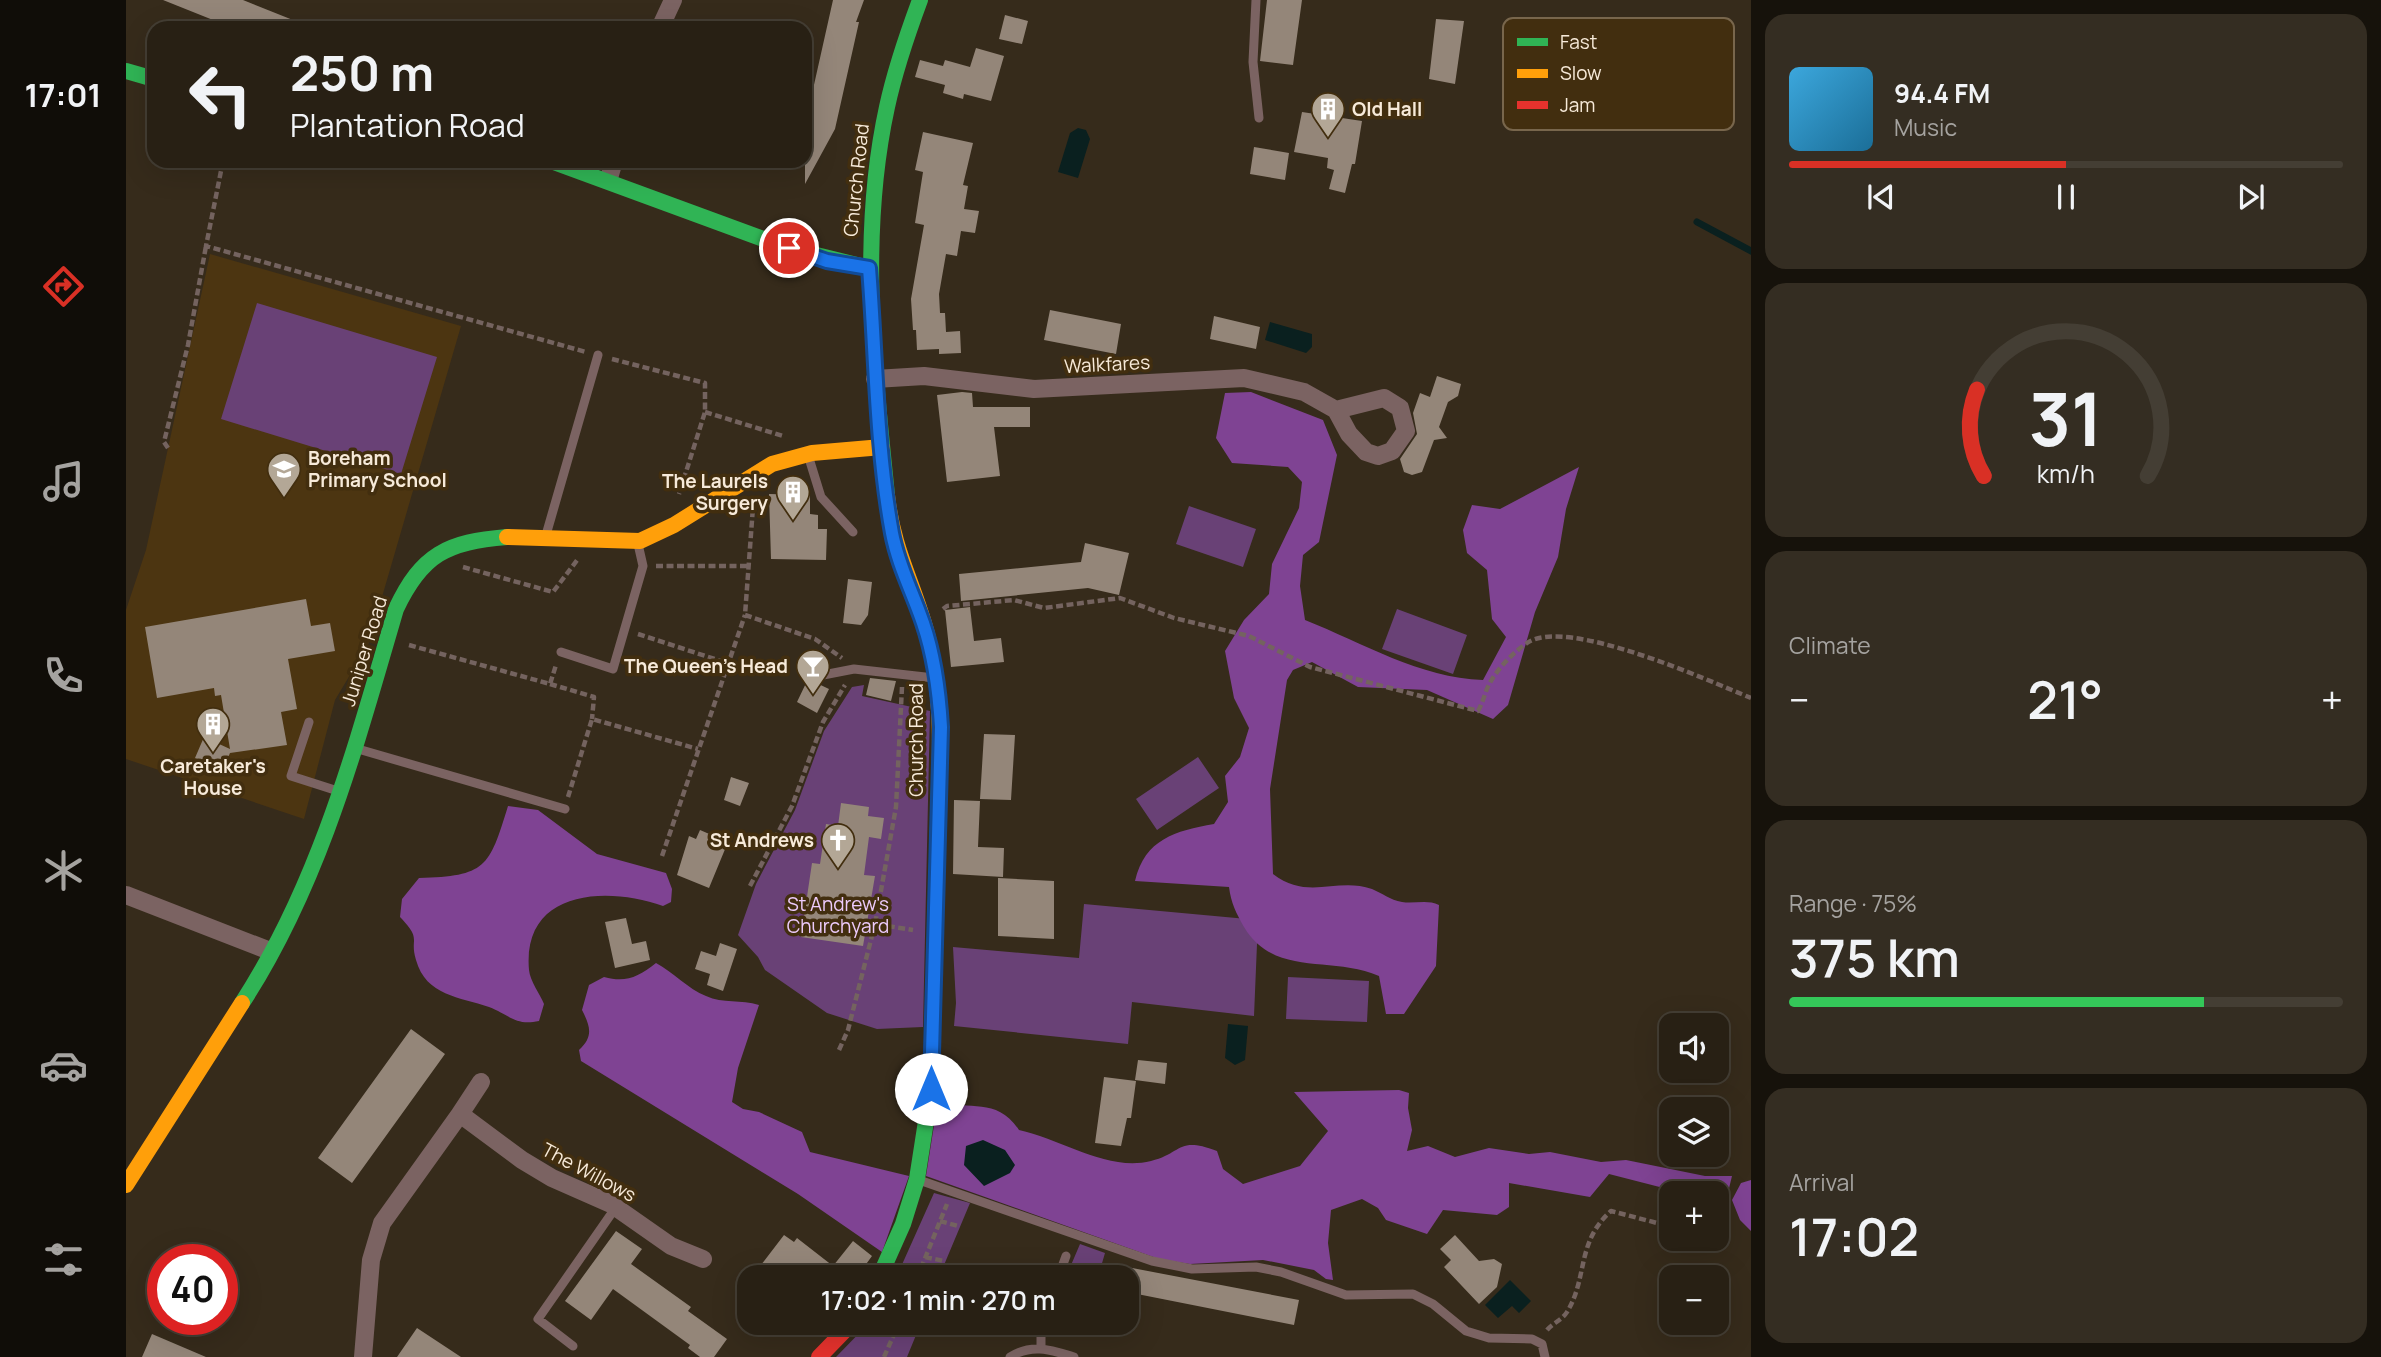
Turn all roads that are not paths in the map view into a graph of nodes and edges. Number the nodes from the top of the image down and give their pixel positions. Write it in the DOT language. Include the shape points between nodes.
graph roads {
  1 [pos="673,0"];
  2 [pos="920,0"];
  3 [pos="1256,0"];
  4 [pos="663,21"];
  5 [pos="126,71"];
  6 [pos="147,77"];
  7 [pos="1259,118"];
  8 [pos="612,169"];
  9 [pos="869,268"];
  10 [pos="598,355"];
  11 [pos="875,379"];
  12 [pos="1336,410"];
  13 [pos="882,447"];
  14 [pos="808,453"];
  15 [pos="853,532"];
  16 [pos="546,536"];
  17 [pos="637,542"];
  18 [pos="561,652"];
  19 [pos="817,676"];
  20 [pos="938,678"];
  21 [pos="309,722"];
  22 [pos="356,748"];
  23 [pos="342,792"];
  24 [pos="565,809"];
  25 [pos="126,895"];
  26 [pos="270,951"];
  27 [pos="481,1082"];
  28 [pos="460,1114"];
  29 [pos="131,1164"];
  30 [pos="917,1179"];
  31 [pos="126,1185"];
  32 [pos="616,1207"];
  33 [pos="1066,1256"];
  34 [pos="703,1259"];
  35 [pos="886,1265"];
  36 [pos="1063,1265"];
  37 [pos="840,1335"];
  38 [pos="1041,1335"];
  39 [pos="573,1346"];
  40 [pos="1041,1347"];
  41 [pos="363,1357"];
  42 [pos="819,1357"];
  43 [pos="1010,1357"];
  44 [pos="1074,1357"];
  45 [pos="1545,1357"];
  1 -- 4 [label="street"];
  2 -- 9 [label="street, Church Road" via="892,73 884,113 873,186"];
  3 -- 7 [label="lane" via="1253,62"];
  5 -- 6 [label="street"];
  8 -- 9 [label="street" via="769,242 827,261"];
  9 -- 11 [label="street, Church Road"];
  10 -- 16 [label="lane"];
  11 -- 12 [label="street, Walkfares" via="924,376 1034,389 1244,378 1304,392"];
  11 -- 13 [label="street, Church Road"];
  13 -- 14 [label="street, Juniper Road"];
  13 -- 20 [label="street, Church Road" via="892,535"];
  14 -- 15 [label="lane" via="821,497"];
  14 -- 17 [label="street, Juniper Road" via="771,464"];
  16 -- 17 [label="street, Juniper Road"];
  16 -- 22 [label="street, Juniper Road" via="451,545 430,558 407,585"];
  17 -- 18 [label="lane" via="643,566 613,668"];
  19 -- 20 [label="lane" via="854,669"];
  20 -- 30 [label="street, Church Road" via="941,727 931,1089"];
  21 -- 23 [label="lane" via="291,776"];
  22 -- 23 [label="street, Juniper Road"];
  22 -- 24 [label="lane"];
  23 -- 26 [label="street, Juniper Road" via="316,862"];
  25 -- 26 [label="street"];
  26 -- 29 [label="street, Juniper Road" via="254,985"];
  27 -- 28 [label="street"];
  28 -- 32 [label="street, The Willows" via="552,1178"];
  28 -- 41 [label="street" via="382,1223 371,1260"];
  29 -- 31 [label="street, Juniper Road"];
  30 -- 35 [label="street, Church Road"];
  30 -- 45 [label="lane" via="1152,1261 1192,1269 1256,1267 1346,1295 1413,1294 1466,1331 1489,1338 1537,1341"];
  32 -- 34 [label="street, The Willows" via="671,1246"];
  32 -- 39 [label="lane" via="538,1319"];
  33 -- 36 [label="lane"];
  37 -- 42 [label="street"];
  38 -- 40 [label="lane"];
  40 -- 43 [label="lane" via="1020,1350"];
  40 -- 44 [label="lane"];
}
